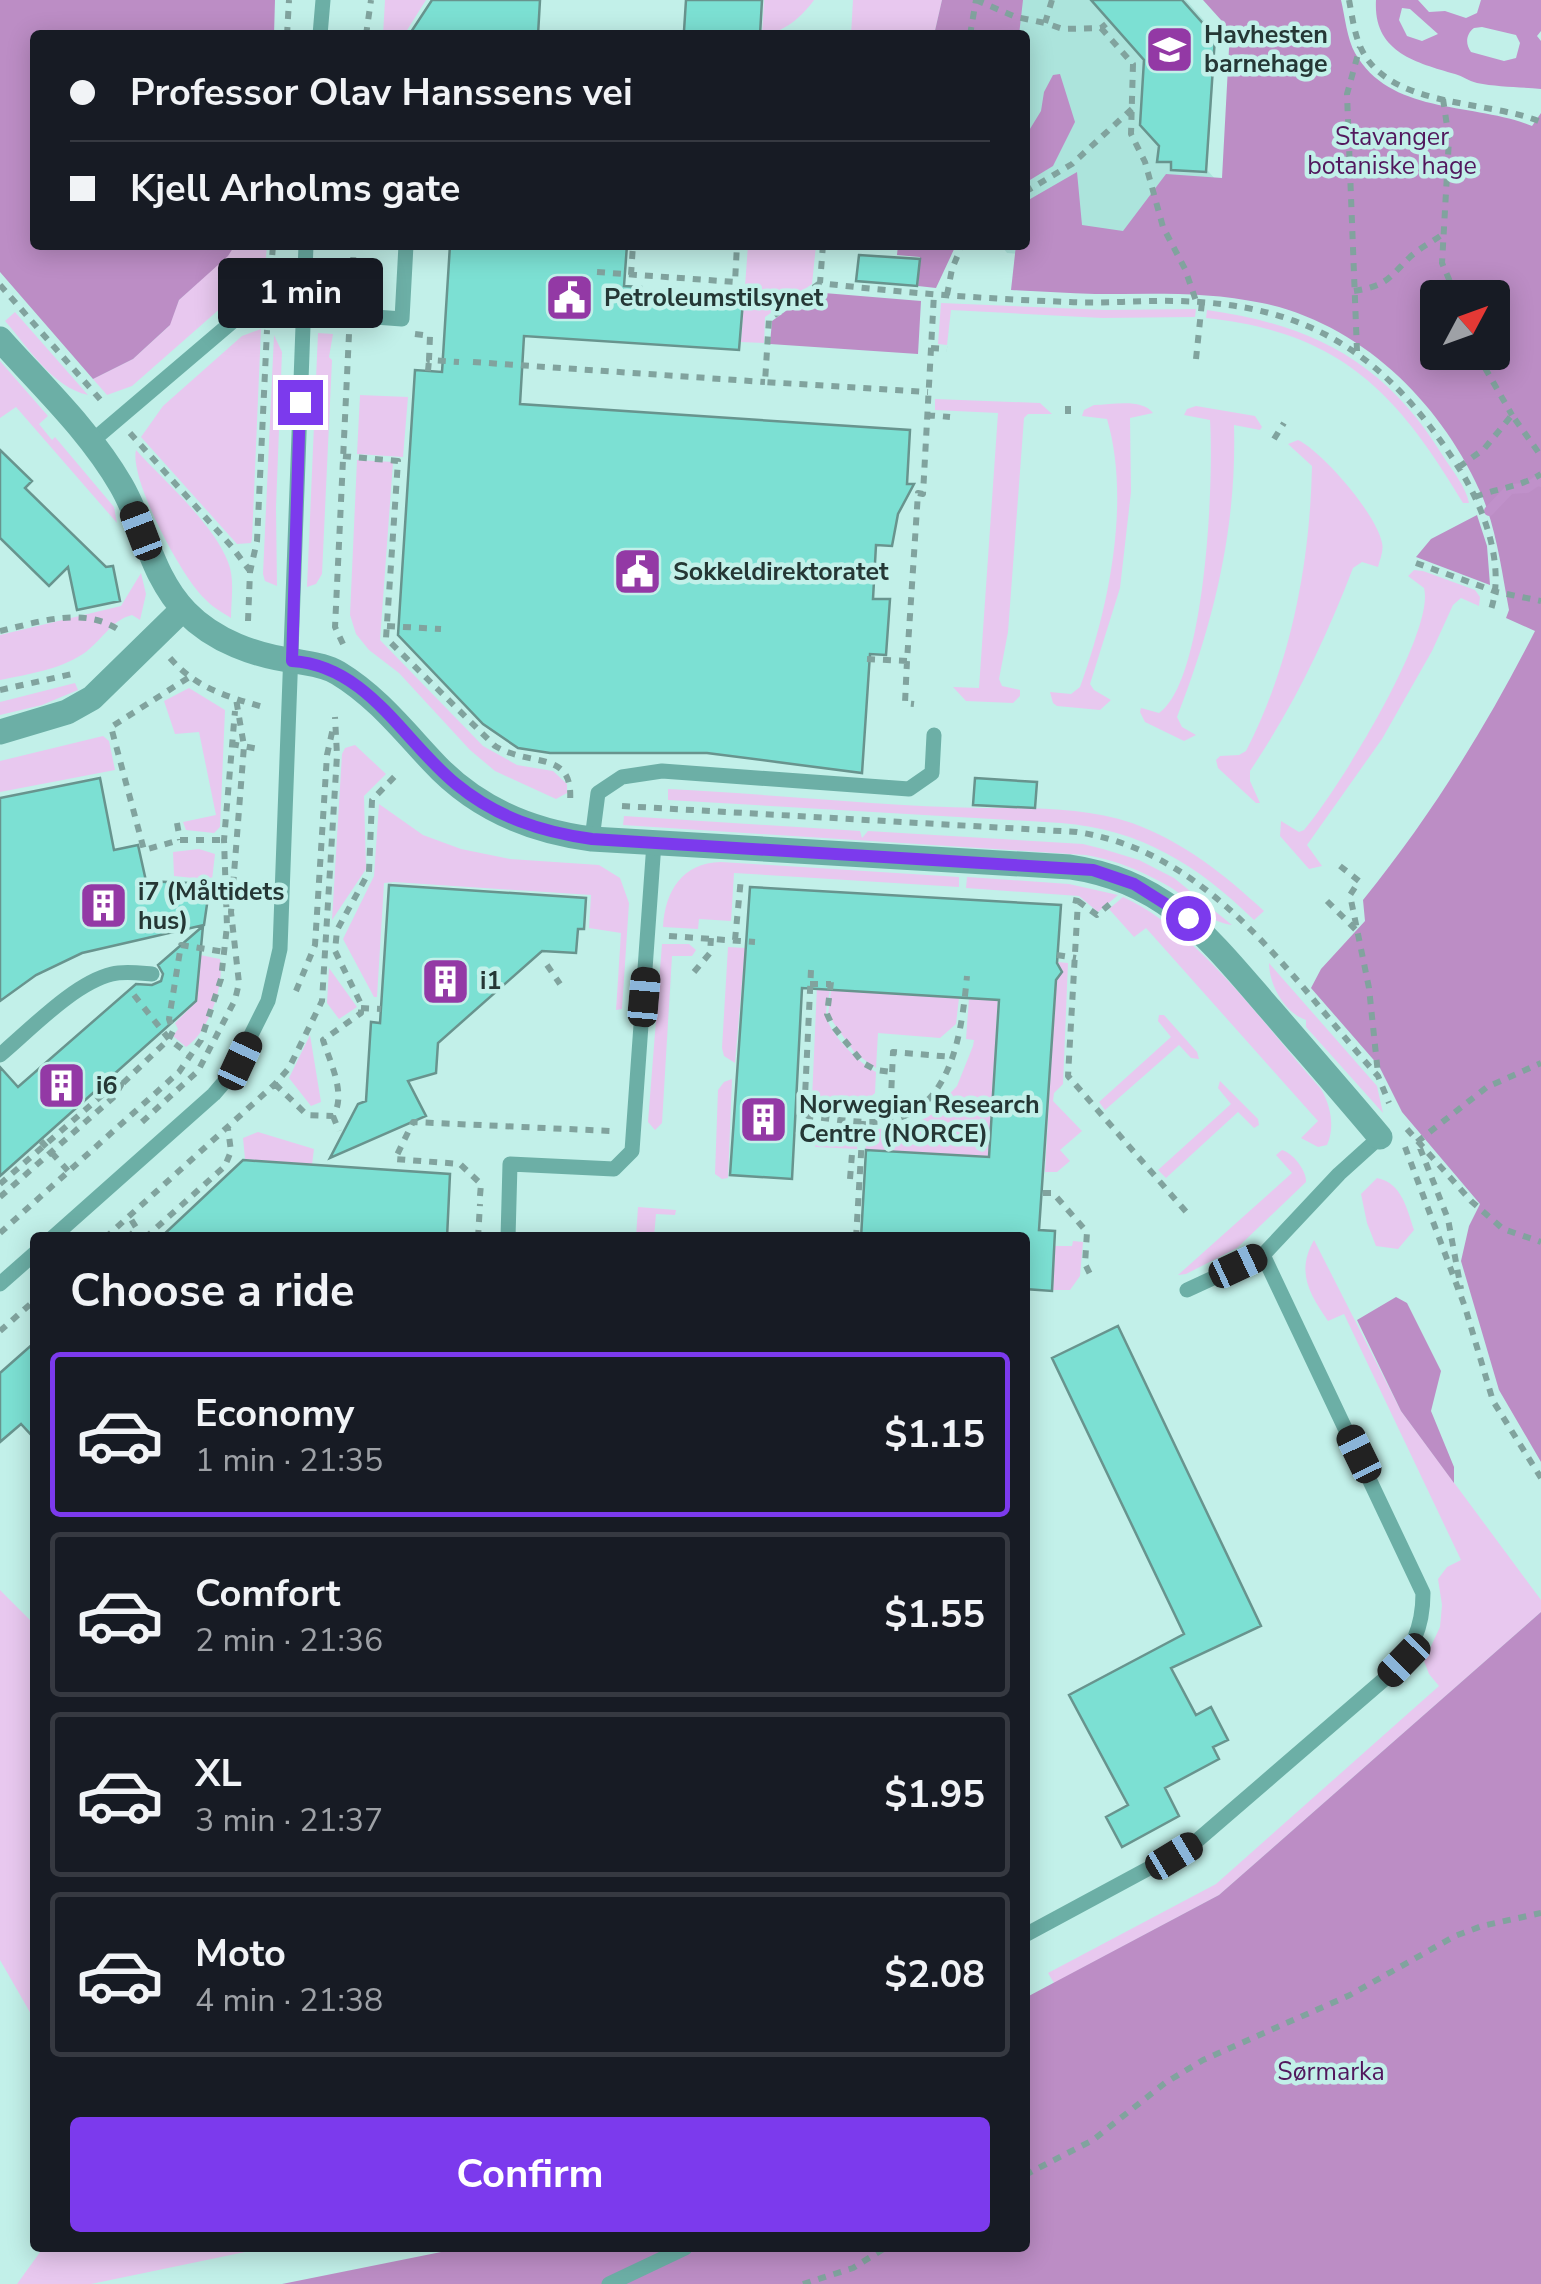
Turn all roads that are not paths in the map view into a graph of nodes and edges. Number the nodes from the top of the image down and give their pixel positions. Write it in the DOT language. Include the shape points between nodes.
graph roads {
  1 [pos="323,0"];
  2 [pos="320,30"];
  3 [pos="306,250"];
  4 [pos="406,250"];
  5 [pos="302,312"];
  6 [pos="0,338"];
  7 [pos="91,442"];
  8 [pos="183,609"];
  9 [pos="292,661"];
  10 [pos="0,732"];
  11 [pos="934,735"];
  12 [pos="592,839"];
  13 [pos="654,843"];
  14 [pos="152,974"];
  15 [pos="0,1055"];
  16 [pos="1389,1131"];
  17 [pos="59,1232"];
  18 [pos="508,1232"];
  19 [pos="1264,1255"];
  20 [pos="30,1257"];
  21 [pos="0,1284"];
  22 [pos="1186,1290"];
  23 [pos="1030,1933"];
  24 [pos="677,2252"];
  25 [pos="609,2284"];
  1 -- 2 [label="lane"];
  3 -- 5 [label="lane"];
  4 -- 5 [label="lane" via="402,319"];
  5 -- 7 [label="lane" via="241,317"];
  5 -- 9 [label="lane"];
  6 -- 7 [label="street"];
  7 -- 8 [label="street" via="120,483 163,582"];
  8 -- 9 [label="street" via="216,636"];
  8 -- 10 [label="street" via="92,698"];
  9 -- 12 [label="street" via="336,672 364,691 486,806 528,826"];
  9 -- 17 [label="lane" via="280,949 268,1001 240,1061 214,1094"];
  11 -- 12 [label="lane" via="932,773 909,789 641,772 598,793"];
  12 -- 13 [label="street"];
  13 -- 16 [label="street" via="1070,867 1134,884 1201,930"];
  13 -- 18 [label="lane" via="632,1151 614,1170 510,1164"];
  14 -- 15 [label="lane" via="100,978"];
  16 -- 19 [label="lane"];
  19 -- 22 [label="lane"];
  19 -- 23 [label="lane" via="1424,1593 1414,1644 1388,1676 1192,1845"];
  20 -- 21 [label="lane"];
  24 -- 25 [label="lane"];
}
